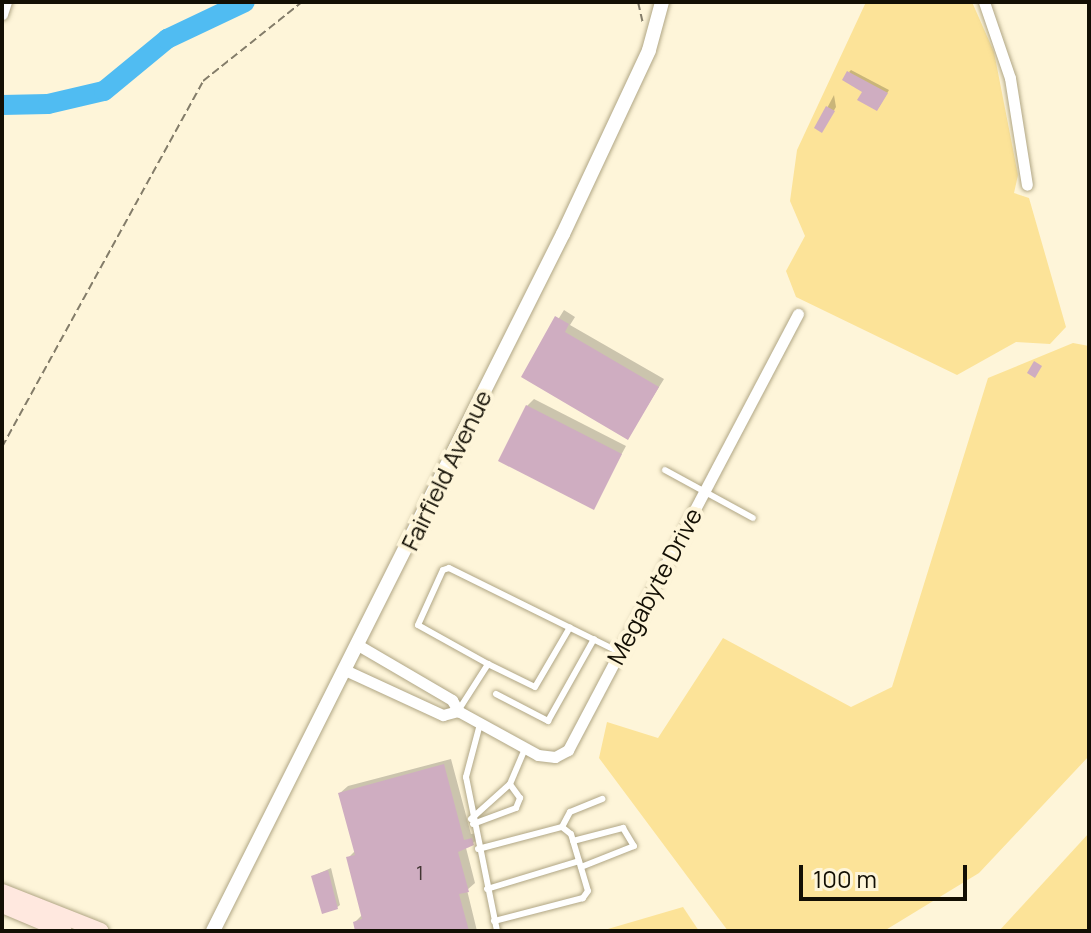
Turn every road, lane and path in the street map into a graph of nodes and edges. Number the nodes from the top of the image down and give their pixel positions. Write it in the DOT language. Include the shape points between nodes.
graph roads {
  1 [pos="6,2"];
  2 [pos="302,2"];
  3 [pos="662,2"];
  4 [pos="984,2"];
  5 [pos="2,14"];
  6 [pos="1027,185"];
  7 [pos="798,314"];
  8 [pos="2,447"];
  9 [pos="665,470"];
  10 [pos="703,492"];
  11 [pos="753,518"];
  12 [pos="570,627"];
  13 [pos="594,639"];
  14 [pos="358,645"];
  15 [pos="619,652"];
  16 [pos="488,664"];
  17 [pos="345,670"];
  18 [pos="496,694"];
  19 [pos="458,711"];
  20 [pos="480,723"];
  21 [pos="525,748"];
  22 [pos="510,784"];
  23 [pos="603,799"];
  24 [pos="472,822"];
  25 [pos="562,827"];
  26 [pos="573,841"];
  27 [pos="478,849"];
  28 [pos="580,864"];
  29 [pos="487,889"];
  30 [pos="2,892"];
  31 [pos="2,905"];
  32 [pos="494,921"];
  33 [pos="64,931"];
  34 [pos="101,931"];
  35 [pos="213,931"];
  36 [pos="497,931"];
  1 -- 5 [label="street"];
  2 -- 8 [label="path" via="203,81"];
  3 -- 14 [label="street, Fairfield Avenue" via="649,50 563,234"];
  4 -- 6 [label="street" via="1010,78"];
  7 -- 10 [label="street, Megabyte Drive"];
  9 -- 10 [label="lane"];
  10 -- 11 [label="lane"];
  10 -- 15 [label="street, Megabyte Drive"];
  12 -- 13 [label="lane"];
  12 -- 16 [label="lane" via="535,687"];
  12 -- 16 [label="lane" via="449,568 443,570 418,625"];
  13 -- 15 [label="lane"];
  13 -- 18 [label="lane" via="548,721"];
  14 -- 17 [label="street, Fairfield Avenue"];
  14 -- 19 [label="street, Megabyte Drive" via="452,700"];
  15 -- 21 [label="street, Megabyte Drive" via="568,750 547,757"];
  16 -- 19 [label="lane"];
  17 -- 19 [label="street, Megabyte Drive" via="443,715"];
  17 -- 35 [label="street, Fairfield Avenue"];
  19 -- 20 [label="street, Megabyte Drive"];
  20 -- 21 [label="street, Megabyte Drive"];
  20 -- 24 [label="lane" via="466,777"];
  21 -- 22 [label="lane"];
  22 -- 24 [label="lane"];
  22 -- 24 [label="lane" via="520,798 516,808"];
  23 -- 25 [label="lane" via="570,812"];
  24 -- 27 [label="lane"];
  25 -- 26 [label="lane"];
  25 -- 27 [label="lane"];
  26 -- 28 [label="lane"];
  26 -- 28 [label="lane" via="623,828 634,846"];
  27 -- 29 [label="lane"];
  28 -- 29 [label="lane"];
  28 -- 32 [label="lane" via="588,891 583,898"];
  29 -- 32 [label="lane"];
  30 -- 34 [label="main road"];
  31 -- 33 [label="main road"];
  32 -- 36 [label="lane"];
}
